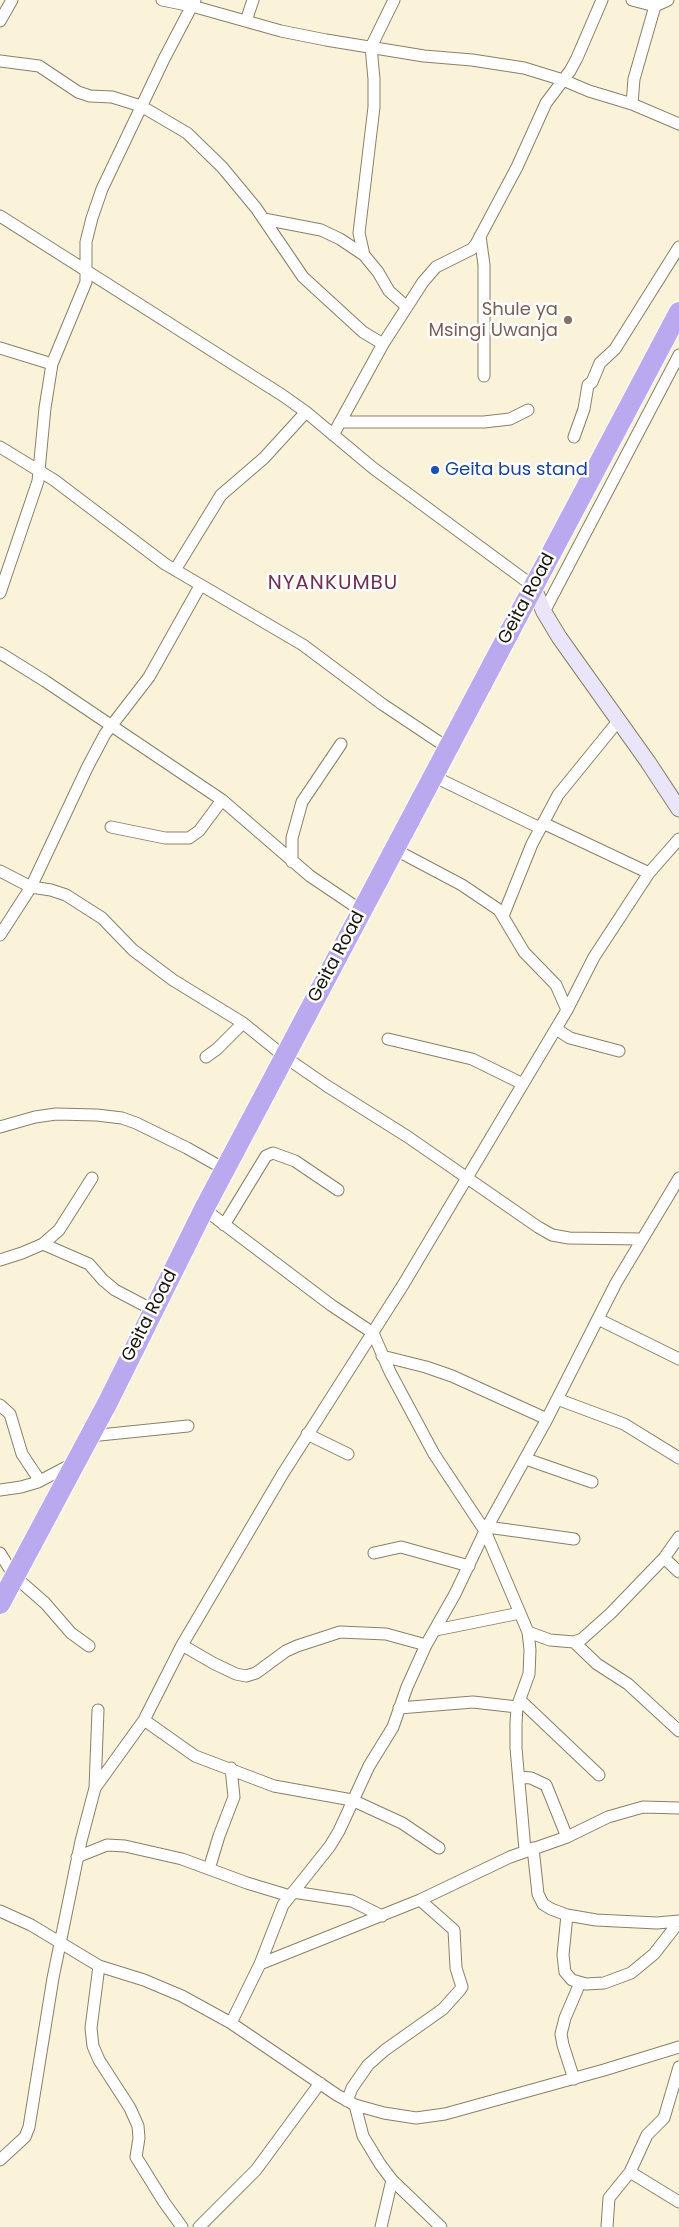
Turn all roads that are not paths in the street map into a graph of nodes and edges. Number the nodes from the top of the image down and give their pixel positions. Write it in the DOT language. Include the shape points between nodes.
graph roads {
  1 [pos="12,0"];
  2 [pos="162,0"];
  3 [pos="252,0"];
  4 [pos="394,0"];
  5 [pos="602,0"];
  6 [pos="632,0"];
  7 [pos="668,0"];
  8 [pos="193,3"];
  9 [pos="655,6"];
  10 [pos="0,21"];
  11 [pos="246,21"];
  12 [pos="371,47"];
  13 [pos="0,61"];
  14 [pos="563,80"];
  15 [pos="632,104"];
  16 [pos="141,106"];
  17 [pos="679,124"];
  18 [pos="0,216"];
  19 [pos="264,219"];
  20 [pos="480,236"];
  21 [pos="679,247"];
  22 [pos="364,255"];
  23 [pos="85,271"];
  24 [pos="407,307"];
  25 [pos="679,312"];
  26 [pos="383,344"];
  27 [pos="0,348"];
  28 [pos="678,360"];
  29 [pos="52,364"];
  30 [pos="484,376"];
  31 [pos="528,410"];
  32 [pos="306,412"];
  33 [pos="340,422"];
  34 [pos="333,434"];
  35 [pos="574,437"];
  36 [pos="0,447"];
  37 [pos="40,471"];
  38 [pos="175,570"];
  39 [pos="200,586"];
  40 [pos="533,586"];
  41 [pos="0,593"];
  42 [pos="544,612"];
  43 [pos="0,653"];
  44 [pos="619,720"];
  45 [pos="110,726"];
  46 [pos="341,744"];
  47 [pos="448,748"];
  48 [pos="433,776"];
  49 [pos="222,800"];
  50 [pos="678,806"];
  51 [pos="542,826"];
  52 [pos="111,827"];
  53 [pos="679,839"];
  54 [pos="394,849"];
  55 [pos="292,862"];
  56 [pos="0,871"];
  57 [pos="649,873"];
  58 [pos="31,887"];
  59 [pos="362,911"];
  60 [pos="503,916"];
  61 [pos="0,935"];
  62 [pos="568,1010"];
  63 [pos="243,1023"];
  64 [pos="556,1029"];
  65 [pos="388,1039"];
  66 [pos="619,1051"];
  67 [pos="206,1057"];
  68 [pos="285,1057"];
  69 [pos="523,1084"];
  70 [pos="0,1127"];
  71 [pos="226,1170"];
  72 [pos="92,1178"];
  73 [pos="466,1178"];
  74 [pos="677,1186"];
  75 [pos="338,1190"];
  76 [pos="204,1209"];
  77 [pos="224,1225"];
  78 [pos="642,1239"];
  79 [pos="43,1244"];
  80 [pos="0,1260"];
  81 [pos="153,1310"];
  82 [pos="598,1319"];
  83 [pos="373,1333"];
  84 [pos="382,1356"];
  85 [pos="679,1359"];
  86 [pos="557,1399"];
  87 [pos="0,1405"];
  88 [pos="548,1419"];
  89 [pos="188,1426"];
  90 [pos="307,1434"];
  91 [pos="90,1436"];
  92 [pos="348,1454"];
  93 [pos="679,1458"];
  94 [pos="526,1459"];
  95 [pos="76,1462"];
  96 [pos="40,1481"];
  97 [pos="592,1482"];
  98 [pos="0,1490"];
  99 [pos="486,1529"];
  100 [pos="679,1537"];
  101 [pos="574,1540"];
  102 [pos="374,1553"];
  103 [pos="0,1554"];
  104 [pos="664,1558"];
  105 [pos="469,1566"];
  106 [pos="679,1572"];
  107 [pos="14,1576"];
  108 [pos="0,1604"];
  109 [pos="520,1613"];
  110 [pos="436,1630"];
  111 [pos="528,1632"];
  112 [pos="574,1642"];
  113 [pos="182,1645"];
  114 [pos="426,1645"];
  115 [pos="89,1646"];
  116 [pos="519,1704"];
  117 [pos="400,1708"];
  118 [pos="98,1710"];
  119 [pos="144,1720"];
  120 [pos="679,1731"];
  121 [pos="232,1768"];
  122 [pos="599,1775"];
  123 [pos="519,1777"];
  124 [pos="95,1788"];
  125 [pos="352,1800"];
  126 [pos="657,1808"];
  127 [pos="679,1808"];
  128 [pos="679,1816"];
  129 [pos="567,1837"];
  130 [pos="439,1848"];
  131 [pos="529,1849"];
  132 [pos="77,1857"];
  133 [pos="208,1869"];
  134 [pos="291,1894"];
  135 [pos="420,1900"];
  136 [pos="0,1910"];
  137 [pos="567,1915"];
  138 [pos="382,1916"];
  139 [pos="679,1922"];
  140 [pos="61,1943"];
  141 [pos="260,1964"];
  142 [pos="99,1966"];
  143 [pos="580,1983"];
  144 [pos="231,2023"];
  145 [pos="679,2047"];
  146 [pos="679,2067"];
  147 [pos="574,2079"];
  148 [pos="320,2083"];
  149 [pos="351,2103"];
  150 [pos="0,2160"];
  151 [pos="630,2172"];
  152 [pos="392,2180"];
  153 [pos="679,2202"];
  154 [pos="182,2227"];
  155 [pos="199,2227"];
  156 [pos="381,2227"];
  157 [pos="441,2227"];
  158 [pos="607,2227"];
  1 -- 10 [label="street"];
  2 -- 8 [label="street"];
  3 -- 11 [label="street"];
  4 -- 12 [label="street"];
  5 -- 14 [label="street" via="577,58"];
  6 -- 9 [label="street"];
  7 -- 9 [label="street"];
  8 -- 11 [label="street"];
  8 -- 16 [label="street"];
  9 -- 15 [label="street" via="634,79"];
  11 -- 12 [label="street"];
  12 -- 14 [label="street" via="504,64"];
  12 -- 22 [label="street" via="375,95 359,228"];
  13 -- 16 [label="street" via="39,66 84,94 112,97"];
  14 -- 15 [label="street" via="589,92"];
  14 -- 20 [label="street" via="546,103"];
  15 -- 17 [label="street"];
  16 -- 19 [label="street" via="187,133 222,166"];
  16 -- 23 [label="street" via="99,195 87,235"];
  18 -- 23 [label="street"];
  19 -- 22 [label="street" via="321,230"];
  19 -- 26 [label="street" via="302,278 363,332"];
  20 -- 24 [label="street" via="472,249 430,273"];
  20 -- 30 [label="street" via="484,265"];
  21 -- 35 [label="street" via="615,349 600,363 588,385"];
  22 -- 24 [label="street" via="389,291"];
  23 -- 29 [label="street" via="83,292"];
  23 -- 32 [label="street"];
  24 -- 26 [label="street"];
  25 -- 40 [label="highway, Geita Road"];
  26 -- 33 [label="street"];
  27 -- 29 [label="street"];
  28 -- 42 [label="street"];
  29 -- 37 [label="street"];
  31 -- 33 [label="street" via="510,419 490,422"];
  32 -- 34 [label="street"];
  32 -- 38 [label="street" via="264,458 221,495"];
  33 -- 34 [label="street"];
  34 -- 40 [label="street" via="373,468"];
  36 -- 37 [label="street"];
  37 -- 38 [label="street"];
  37 -- 41 [label="street" via="34,498"];
  38 -- 39 [label="street"];
  39 -- 45 [label="street" via="149,676"];
  39 -- 47 [label="street" via="303,645"];
  40 -- 42 [label="main road"];
  40 -- 47 [label="highway, Geita Road"];
  42 -- 44 [label="main road"];
  43 -- 45 [label="street"];
  44 -- 50 [label="main road"];
  44 -- 51 [label="street" via="558,795"];
  45 -- 49 [label="street"];
  45 -- 58 [label="street"];
  46 -- 55 [label="street" via="302,802 292,838"];
  47 -- 48 [label="highway, Geita Road"];
  48 -- 51 [label="street"];
  48 -- 54 [label="highway, Geita Road"];
  49 -- 52 [label="street" via="199,831 189,838 165,838"];
  49 -- 55 [label="street"];
  51 -- 57 [label="street"];
  51 -- 60 [label="street"];
  53 -- 57 [label="street"];
  54 -- 59 [label="highway, Geita Road"];
  54 -- 60 [label="street" via="476,894"];
  55 -- 59 [label="street"];
  56 -- 58 [label="street"];
  57 -- 62 [label="street" via="594,956"];
  58 -- 61 [label="street"];
  58 -- 63 [label="street" via="66,895 102,918 133,950 173,980"];
  59 -- 68 [label="highway, Geita Road"];
  60 -- 62 [label="street" via="524,952 556,985"];
  62 -- 64 [label="street"];
  63 -- 67 [label="street"];
  63 -- 68 [label="street"];
  64 -- 66 [label="street" via="570,1038"];
  64 -- 69 [label="street"];
  65 -- 69 [label="street" via="472,1059"];
  68 -- 71 [label="highway, Geita Road"];
  68 -- 73 [label="street"];
  69 -- 73 [label="street"];
  70 -- 71 [label="street" via="56,1114 122,1118"];
  71 -- 76 [label="highway, Geita Road"];
  72 -- 79 [label="street" via="59,1230"];
  73 -- 78 [label="street" via="552,1235"];
  73 -- 83 [label="street"];
  74 -- 78 [label="street"];
  75 -- 77 [label="street" via="295,1161 273,1152 266,1156"];
  76 -- 77 [label="street"];
  76 -- 81 [label="highway, Geita Road"];
  77 -- 83 [label="street"];
  78 -- 82 [label="street"];
  79 -- 80 [label="street"];
  79 -- 81 [label="street" via="89,1264 116,1290"];
  81 -- 91 [label="highway, Geita Road"];
  82 -- 85 [label="street"];
  82 -- 86 [label="street"];
  83 -- 84 [label="street"];
  83 -- 90 [label="street"];
  84 -- 88 [label="street" via="452,1376"];
  84 -- 99 [label="street" via="434,1454"];
  86 -- 88 [label="street"];
  86 -- 93 [label="street" via="624,1424"];
  87 -- 96 [label="street" via="10,1414 22,1454"];
  88 -- 94 [label="street"];
  89 -- 91 [label="street"];
  90 -- 92 [label="street"];
  90 -- 113 [label="street"];
  91 -- 95 [label="highway, Geita Road"];
  94 -- 97 [label="street"];
  94 -- 99 [label="street"];
  95 -- 96 [label="street"];
  95 -- 107 [label="highway, Geita Road"];
  96 -- 98 [label="street"];
  99 -- 101 [label="street"];
  99 -- 105 [label="street"];
  99 -- 109 [label="street"];
  100 -- 104 [label="street"];
  102 -- 105 [label="street" via="401,1547"];
  103 -- 107 [label="street"];
  104 -- 106 [label="street"];
  104 -- 112 [label="street" via="606,1618"];
  105 -- 110 [label="street"];
  107 -- 108 [label="highway, Geita Road"];
  107 -- 115 [label="street" via="45,1603 70,1633"];
  109 -- 110 [label="street"];
  109 -- 111 [label="street"];
  110 -- 114 [label="street"];
  111 -- 112 [label="street" via="550,1640"];
  111 -- 116 [label="street" via="529,1674"];
  112 -- 120 [label="street" via="597,1664 628,1684"];
  113 -- 114 [label="street" via="213,1663 246,1676 256,1673 286,1651 340,1632 386,1634"];
  113 -- 119 [label="street"];
  114 -- 117 [label="street"];
  116 -- 117 [label="street" via="473,1702"];
  116 -- 122 [label="street"];
  116 -- 123 [label="street" via="516,1748"];
  117 -- 125 [label="street" via="388,1739 369,1766"];
  118 -- 124 [label="street"];
  119 -- 121 [label="street" via="195,1756"];
  119 -- 124 [label="street"];
  121 -- 125 [label="street" via="274,1786"];
  121 -- 133 [label="street" via="234,1797"];
  123 -- 129 [label="street" via="532,1778 546,1785"];
  123 -- 131 [label="street"];
  124 -- 132 [label="street"];
  125 -- 130 [label="street" via="402,1824"];
  125 -- 134 [label="street" via="330,1846"];
  126 -- 127 [label="street"];
  126 -- 128 [label="street"];
  126 -- 129 [label="street" via="643,1807 625,1812"];
  129 -- 131 [label="street"];
  131 -- 135 [label="street"];
  131 -- 137 [label="street" via="543,1904"];
  132 -- 133 [label="street" via="102,1846 117,1844 158,1852"];
  132 -- 140 [label="street"];
  133 -- 134 [label="street"];
  134 -- 138 [label="street" via="352,1901"];
  134 -- 141 [label="street" via="280,1912"];
  135 -- 138 [label="street"];
  135 -- 149 [label="street" via="454,1930 456,1968 462,1987 442,2009 368,2065 358,2077"];
  136 -- 140 [label="street"];
  137 -- 139 [label="street" via="624,1922"];
  137 -- 143 [label="street" via="564,1972"];
  138 -- 141 [label="street"];
  139 -- 143 [label="street" via="654,1954 631,1974 604,1983"];
  140 -- 142 [label="street"];
  140 -- 150 [label="street" via="46,2014 29,2127 24,2137"];
  141 -- 144 [label="street"];
  142 -- 144 [label="street" via="165,1988"];
  142 -- 154 [label="street" via="91,2028 93,2046 138,2126 136,2157"];
  143 -- 147 [label="street" via="562,2034"];
  144 -- 148 [label="street"];
  145 -- 147 [label="street"];
  146 -- 151 [label="street" via="664,2118 647,2135"];
  147 -- 149 [label="street" via="477,2107 428,2117 391,2114"];
  148 -- 149 [label="street"];
  148 -- 155 [label="street" via="256,2170"];
  149 -- 152 [label="street" via="371,2152"];
  151 -- 153 [label="street"];
  151 -- 158 [label="street" via="608,2201"];
  152 -- 156 [label="street"];
  152 -- 157 [label="street"];
}
